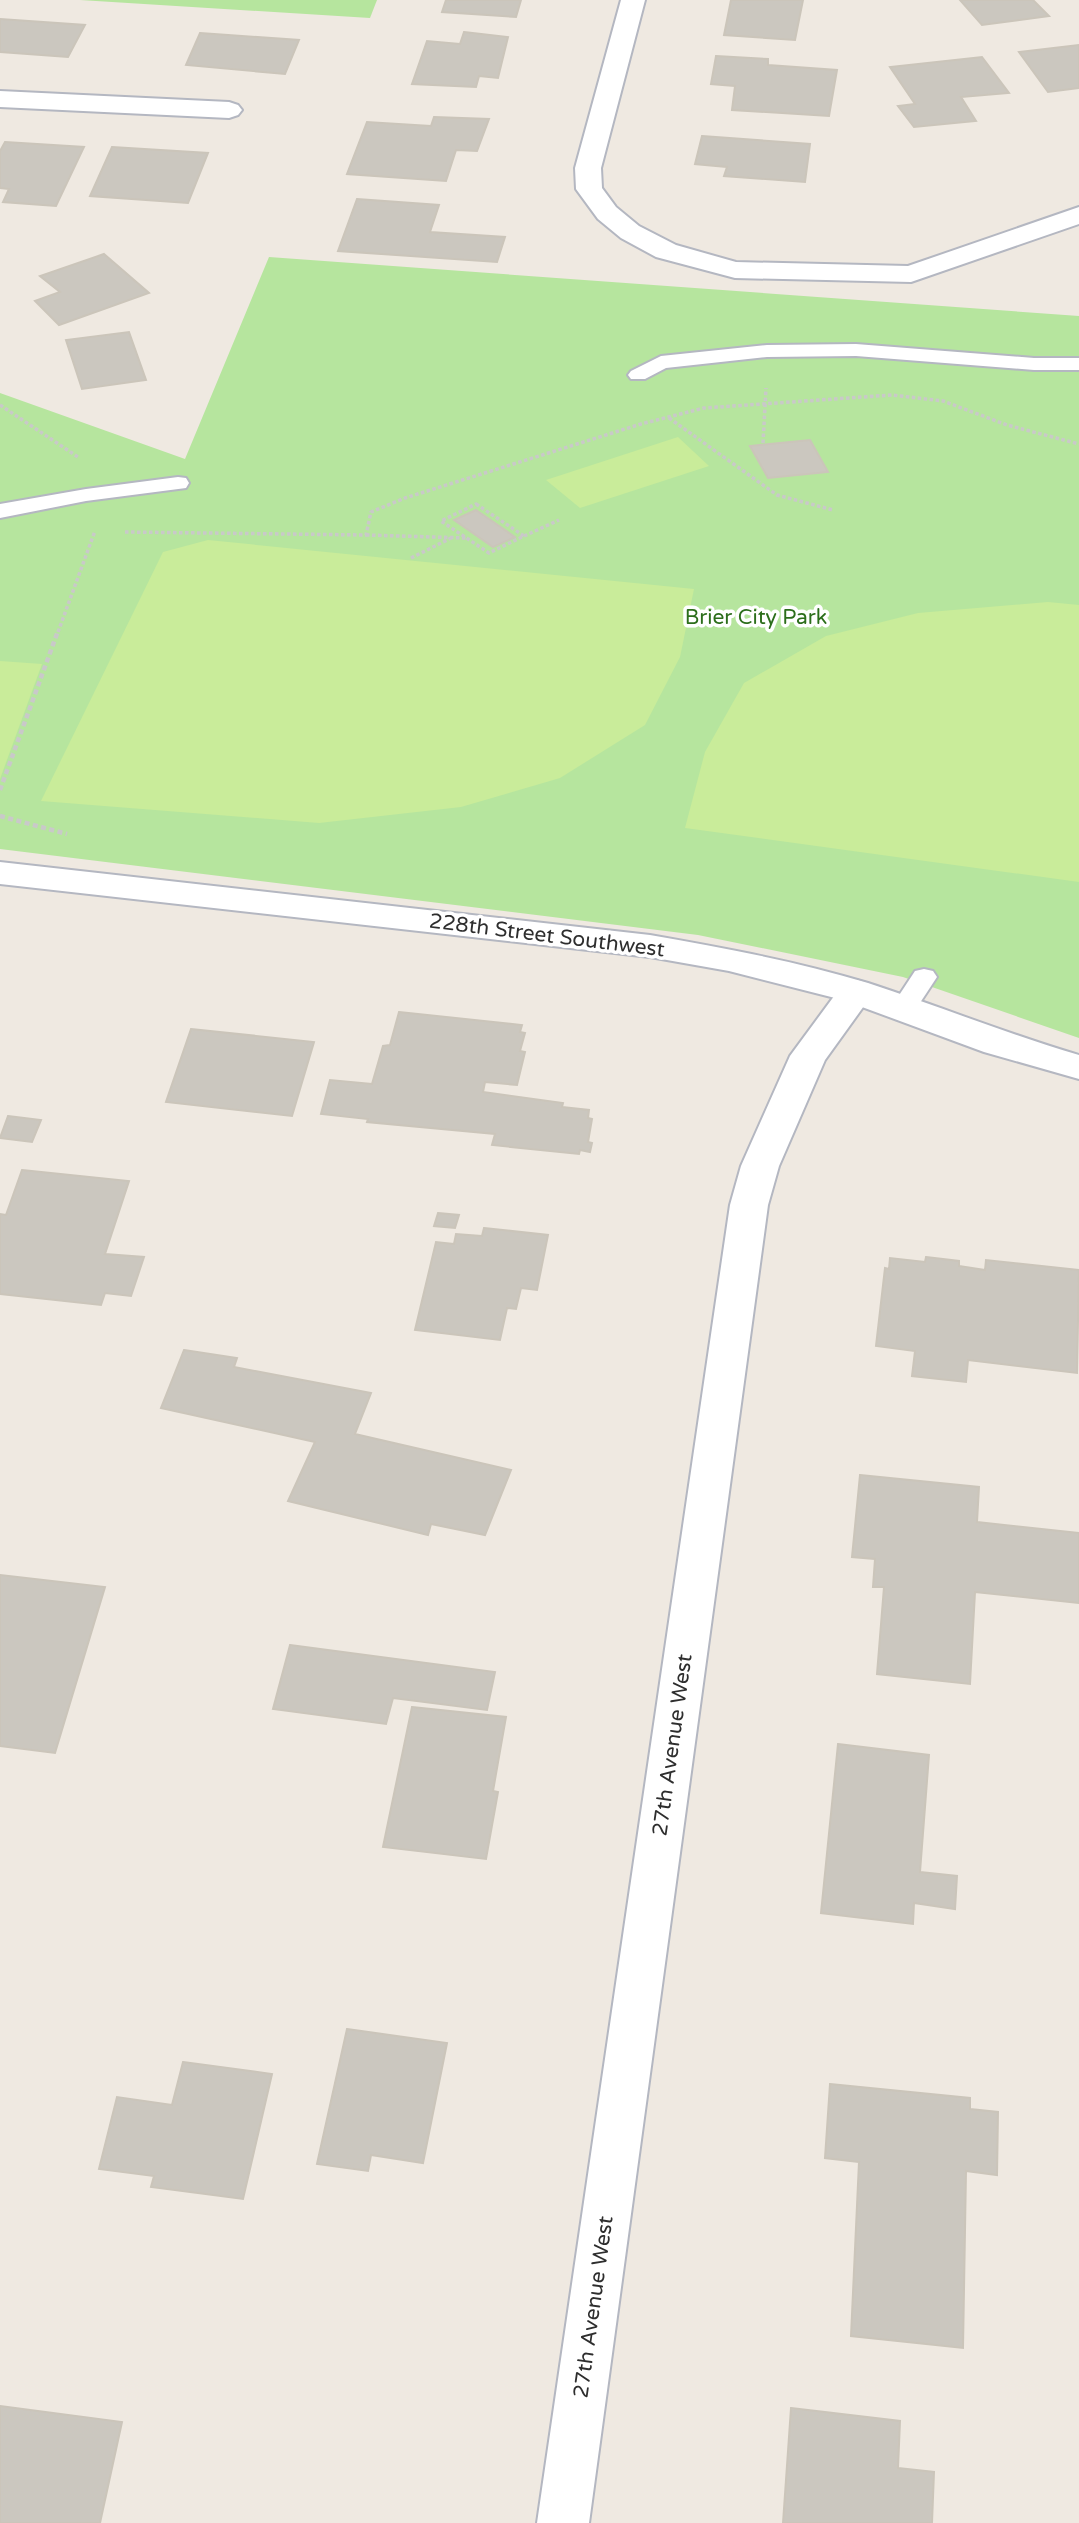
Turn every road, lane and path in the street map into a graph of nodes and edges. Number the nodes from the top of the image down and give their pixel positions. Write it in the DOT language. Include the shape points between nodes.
graph roads {
  1 [pos="633,0"];
  2 [pos="0,99"];
  3 [pos="229,110"];
  4 [pos="1079,215"];
  5 [pos="1079,364"];
  6 [pos="639,375"];
  7 [pos="0,405"];
  8 [pos="668,417"];
  9 [pos="1079,444"];
  10 [pos="178,483"];
  11 [pos="129,489"];
  12 [pos="833,510"];
  13 [pos="0,511"];
  14 [pos="559,520"];
  15 [pos="95,531"];
  16 [pos="122,531"];
  17 [pos="366,536"];
  18 [pos="524,536"];
  19 [pos="452,538"];
  20 [pos="466,538"];
  21 [pos="411,558"];
  22 [pos="0,790"];
  23 [pos="0,873"];
  24 [pos="924,977"];
  25 [pos="856,992"];
  26 [pos="903,1009"];
  27 [pos="1079,1067"];
  28 [pos="563,2523"];
  1 -- 4 [label="street" via="588,168 589,189 629,232 666,251 735,270 911,274"];
  2 -- 3 [label="street"];
  5 -- 6 [label="lane" via="856,350 767,351 661,362"];
  7 -- 11 [label="path"];
  8 -- 9 [label="path" via="704,408 892,395 943,401 1007,425"];
  8 -- 12 [label="path" via="776,495"];
  8 -- 17 [label="path" via="405,498 370,512"];
  10 -- 11 [label="lane"];
  11 -- 13 [label="lane"];
  14 -- 18 [label="path"];
  15 -- 22 [label="path"];
  16 -- 17 [label="path"];
  17 -- 19 [label="path"];
  18 -- 20 [label="path" via="489,553"];
  18 -- 20 [label="path" via="476,504 440,521"];
  19 -- 20 [label="path"];
  19 -- 21 [label="path"];
  23 -- 25 [label="street, 228th Street Southwest" via="650,946 729,960"];
  24 -- 26 [label="lane"];
  25 -- 26 [label="street, 228th Street Southwest"];
  25 -- 28 [label="street, 27th Avenue West" via="808,1056 760,1166 749,1205"];
  26 -- 27 [label="street, 228th Street Southwest"];
}
